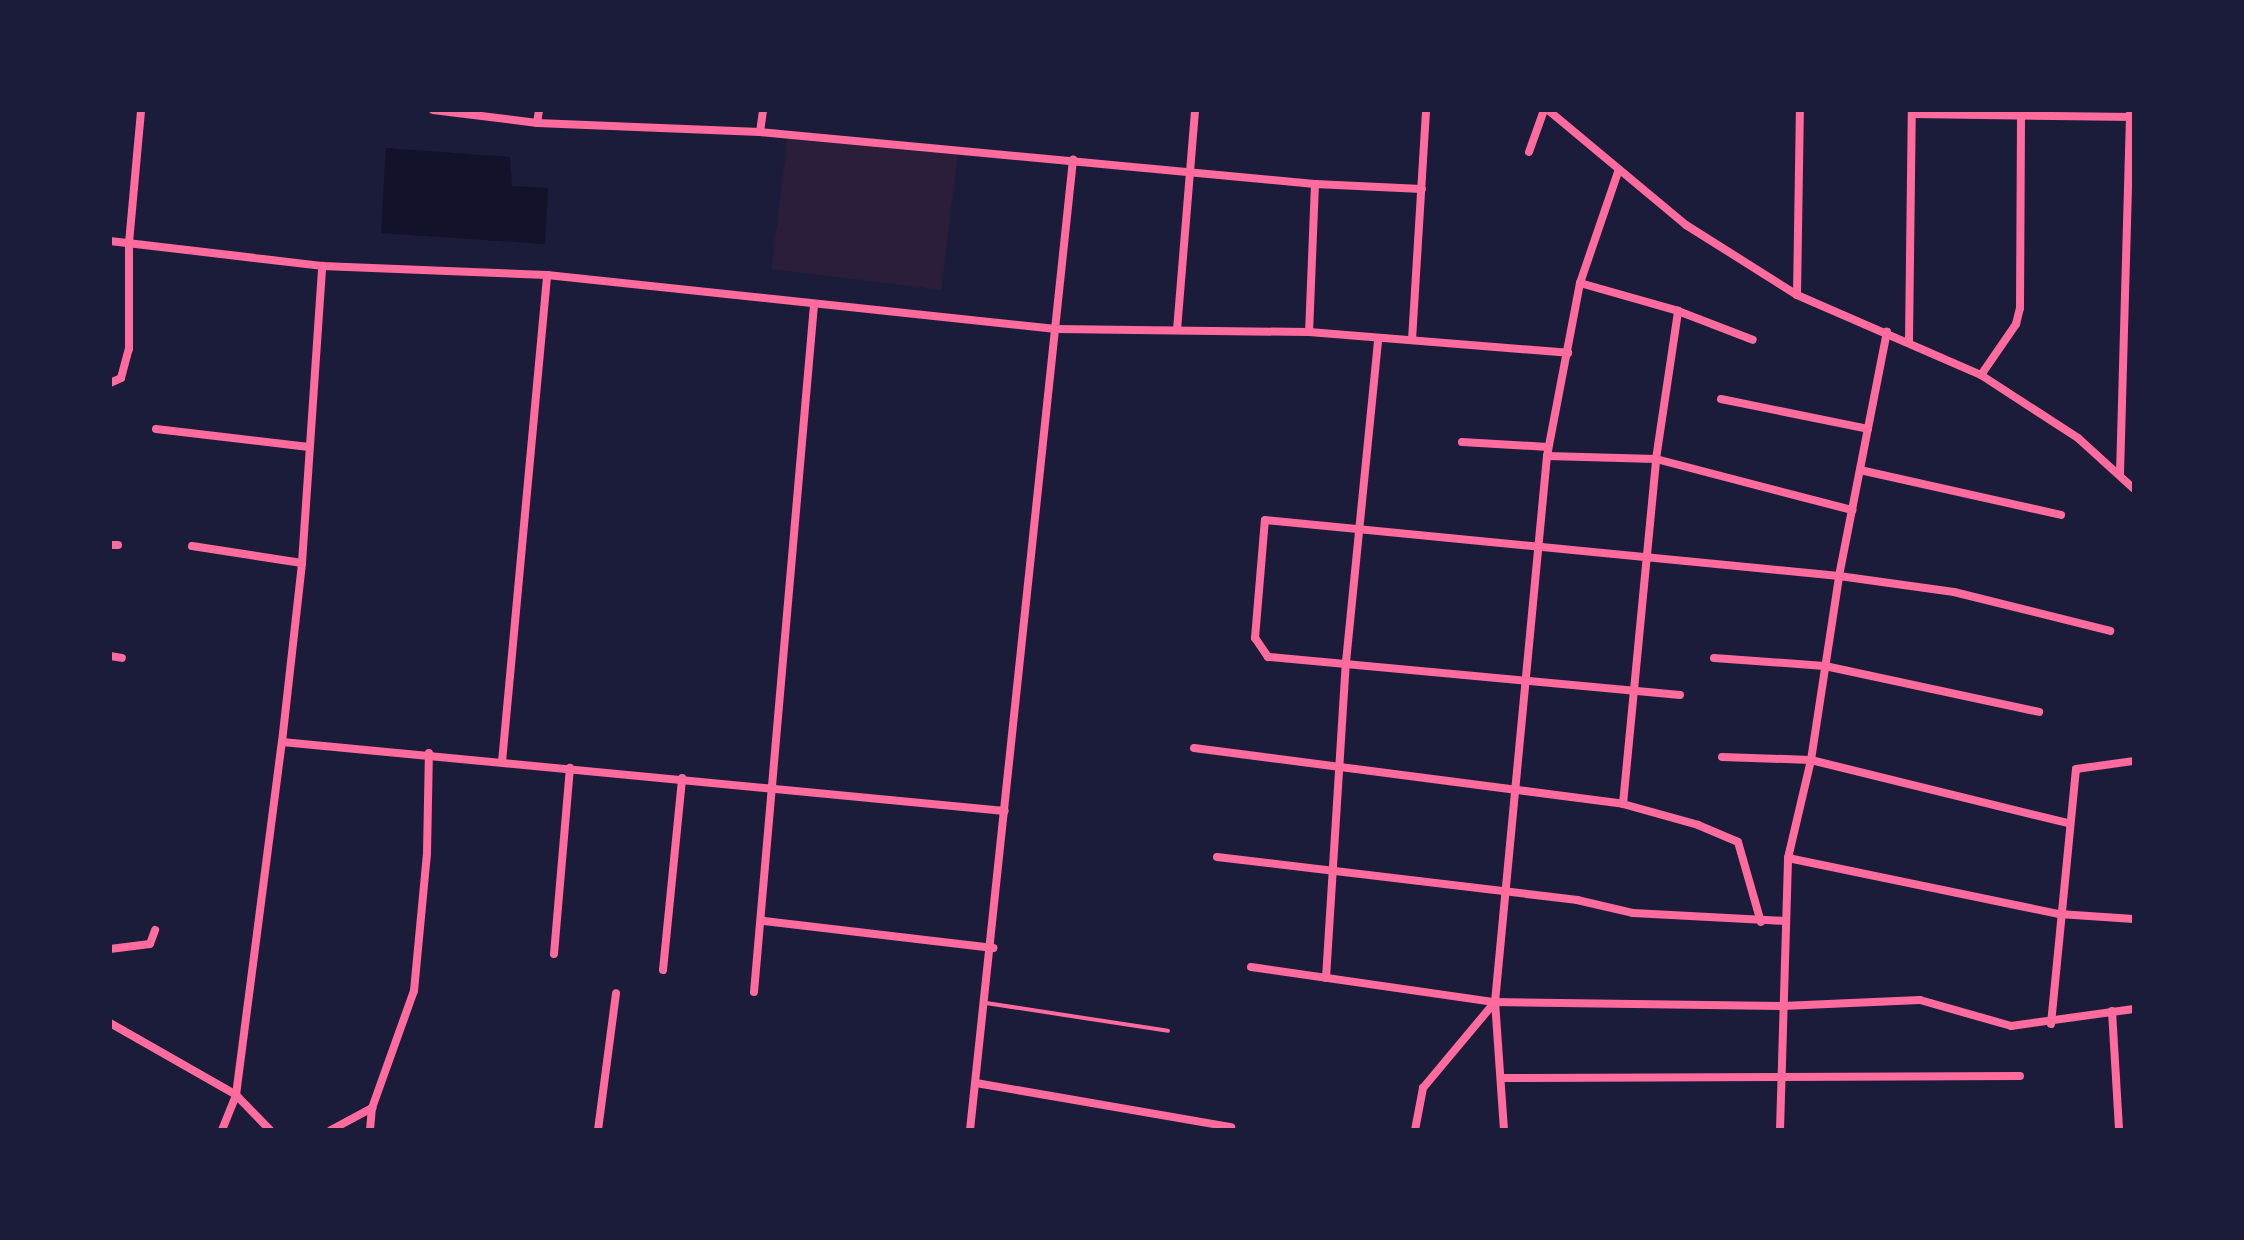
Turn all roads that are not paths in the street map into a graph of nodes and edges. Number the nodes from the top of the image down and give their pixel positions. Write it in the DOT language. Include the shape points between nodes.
graph roads {
  1 [pos="141,110"];
  2 [pos="433,110"];
  3 [pos="539,110"];
  4 [pos="763,110"];
  5 [pos="1195,110"];
  6 [pos="1426,110"];
  7 [pos="1546,110"];
  8 [pos="1800,110"];
  9 [pos="1912,112"];
  10 [pos="2021,112"];
  11 [pos="2132,114"];
  12 [pos="537,123"];
  13 [pos="760,132"];
  14 [pos="1529,152"];
  15 [pos="1073,159"];
  16 [pos="1619,169"];
  17 [pos="1190,172"];
  18 [pos="1315,184"];
  19 [pos="1422,189"];
  20 [pos="110,241"];
  21 [pos="129,243"];
  22 [pos="322,266"];
  23 [pos="547,275"];
  24 [pos="1580,283"];
  25 [pos="1797,295"];
  26 [pos="814,305"];
  27 [pos="1678,311"];
  28 [pos="1056,329"];
  29 [pos="1177,330"];
  30 [pos="1309,332"];
  31 [pos="1887,332"];
  32 [pos="1412,340"];
  33 [pos="1753,340"];
  34 [pos="1909,340"];
  35 [pos="1378,341"];
  36 [pos="1568,353"];
  37 [pos="1981,375"];
  38 [pos="110,383"];
  39 [pos="1721,399"];
  40 [pos="156,429"];
  41 [pos="1868,429"];
  42 [pos="1462,442"];
  43 [pos="309,447"];
  44 [pos="1548,451"];
  45 [pos="1656,459"];
  46 [pos="1860,470"];
  47 [pos="2120,474"];
  48 [pos="2134,489"];
  49 [pos="1852,510"];
  50 [pos="2061,515"];
  51 [pos="1357,529"];
  52 [pos="192,546"];
  53 [pos="1537,548"];
  54 [pos="1648,557"];
  55 [pos="302,563"];
  56 [pos="1839,576"];
  57 [pos="2110,631"];
  58 [pos="110,656"];
  59 [pos="122,658"];
  60 [pos="1714,658"];
  61 [pos="1346,662"];
  62 [pos="1825,666"];
  63 [pos="1526,683"];
  64 [pos="1635,690"];
  65 [pos="1680,695"];
  66 [pos="2039,712"];
  67 [pos="282,742"];
  68 [pos="1194,748"];
  69 [pos="429,753"];
  70 [pos="1722,757"];
  71 [pos="1811,760"];
  72 [pos="2134,761"];
  73 [pos="502,762"];
  74 [pos="1338,766"];
  75 [pos="570,768"];
  76 [pos="682,778"];
  77 [pos="770,786"];
  78 [pos="1516,788"];
  79 [pos="1623,804"];
  80 [pos="1005,811"];
  81 [pos="2067,823"];
  82 [pos="1217,857"];
  83 [pos="1788,858"];
  84 [pos="1330,873"];
  85 [pos="1505,891"];
  86 [pos="2059,914"];
  87 [pos="2134,919"];
  88 [pos="764,921"];
  89 [pos="1785,921"];
  90 [pos="1761,922"];
  91 [pos="155,930"];
  92 [pos="993,948"];
  93 [pos="110,949"];
  94 [pos="554,954"];
  95 [pos="1251,967"];
  96 [pos="663,970"];
  97 [pos="1326,978"];
  98 [pos="754,992"];
  99 [pos="616,993"];
  100 [pos="1495,1002"];
  101 [pos="986,1003"];
  102 [pos="1782,1006"];
  103 [pos="2134,1009"];
  104 [pos="2112,1011"];
  105 [pos="110,1023"];
  106 [pos="2051,1024"];
  107 [pos="1168,1031"];
  108 [pos="1782,1073"];
  109 [pos="2020,1076"];
  110 [pos="1502,1078"];
  111 [pos="976,1083"];
  112 [pos="236,1095"];
  113 [pos="372,1108"];
  114 [pos="1231,1127"];
  115 [pos="222,1130"];
  116 [pos="270,1130"];
  117 [pos="331,1130"];
  118 [pos="370,1130"];
  119 [pos="598,1130"];
  120 [pos="970,1130"];
  121 [pos="1415,1130"];
  122 [pos="1504,1130"];
  123 [pos="1780,1130"];
  124 [pos="2119,1130"];
  1 -- 21 [label="street"];
  2 -- 12 [label="street"];
  3 -- 12 [label="street"];
  4 -- 13 [label="street"];
  5 -- 17 [label="street"];
  6 -- 19 [label="street"];
  7 -- 14 [label="street"];
  7 -- 16 [label="street"];
  8 -- 25 [label="street"];
  9 -- 10 [label="street"];
  9 -- 34 [label="street"];
  10 -- 11 [label="street"];
  10 -- 37 [label="street" via="2020,308 2016,324"];
  11 -- 47 [label="street"];
  12 -- 13 [label="street"];
  13 -- 15 [label="street"];
  15 -- 17 [label="street"];
  15 -- 28 [label="street"];
  16 -- 24 [label="street"];
  16 -- 25 [label="street" via="1686,225"];
  17 -- 18 [label="street"];
  17 -- 29 [label="street"];
  18 -- 19 [label="street"];
  18 -- 30 [label="street"];
  19 -- 32 [label="street"];
  20 -- 21 [label="street"];
  21 -- 22 [label="street"];
  21 -- 38 [label="street" via="129,349 121,378"];
  22 -- 23 [label="street"];
  22 -- 43 [label="street"];
  23 -- 26 [label="street"];
  23 -- 73 [label="street"];
  24 -- 27 [label="street"];
  24 -- 36 [label="street"];
  25 -- 31 [label="street"];
  26 -- 28 [label="street"];
  26 -- 77 [label="street"];
  27 -- 33 [label="street"];
  27 -- 45 [label="street"];
  28 -- 29 [label="street"];
  28 -- 80 [label="street"];
  29 -- 30 [label="street"];
  30 -- 35 [label="street"];
  31 -- 34 [label="street"];
  31 -- 41 [label="street"];
  32 -- 35 [label="street"];
  32 -- 36 [label="street"];
  34 -- 37 [label="street"];
  35 -- 51 [label="street"];
  36 -- 44 [label="street"];
  37 -- 47 [label="street" via="2078,438"];
  39 -- 41 [label="street"];
  40 -- 43 [label="street"];
  41 -- 46 [label="street"];
  42 -- 44 [label="street"];
  43 -- 55 [label="street"];
  44 -- 45 [label="street"];
  44 -- 53 [label="street"];
  45 -- 49 [label="street"];
  45 -- 54 [label="street"];
  46 -- 49 [label="street"];
  46 -- 50 [label="street"];
  47 -- 48 [label="street"];
  49 -- 56 [label="street"];
  51 -- 53 [label="street"];
  51 -- 61 [label="street"];
  51 -- 61 [label="street" via="1265,520 1255,638 1268,657"];
  52 -- 55 [label="street"];
  53 -- 54 [label="street"];
  53 -- 63 [label="street"];
  54 -- 56 [label="street"];
  54 -- 64 [label="street"];
  55 -- 67 [label="street"];
  56 -- 57 [label="street" via="1954,592"];
  56 -- 62 [label="street"];
  58 -- 59 [label="street"];
  60 -- 62 [label="street"];
  61 -- 63 [label="street"];
  61 -- 74 [label="street"];
  62 -- 66 [label="street"];
  62 -- 71 [label="street"];
  63 -- 64 [label="street"];
  63 -- 78 [label="street"];
  64 -- 65 [label="street"];
  64 -- 79 [label="street"];
  67 -- 69 [label="street"];
  67 -- 112 [label="street"];
  68 -- 74 [label="street"];
  69 -- 73 [label="street"];
  69 -- 113 [label="street" via="427,853 414,991"];
  70 -- 71 [label="street"];
  71 -- 81 [label="street"];
  71 -- 83 [label="street"];
  72 -- 81 [label="street" via="2076,769"];
  73 -- 75 [label="street"];
  74 -- 78 [label="street"];
  74 -- 84 [label="street"];
  75 -- 76 [label="street"];
  75 -- 94 [label="street"];
  76 -- 77 [label="street"];
  76 -- 96 [label="street"];
  77 -- 80 [label="street"];
  77 -- 88 [label="street"];
  78 -- 79 [label="street"];
  78 -- 85 [label="street"];
  79 -- 90 [label="street" via="1734,838"];
  80 -- 92 [label="street"];
  81 -- 86 [label="street"];
  82 -- 84 [label="street"];
  83 -- 86 [label="street"];
  83 -- 89 [label="street"];
  84 -- 85 [label="street"];
  84 -- 97 [label="street"];
  85 -- 90 [label="street" via="1633,913"];
  85 -- 100 [label="street"];
  86 -- 87 [label="street"];
  86 -- 106 [label="street"];
  88 -- 92 [label="street"];
  88 -- 98 [label="street"];
  89 -- 90 [label="street"];
  89 -- 102 [label="street"];
  91 -- 93 [label="street" via="150,944"];
  92 -- 101 [label="street"];
  95 -- 97 [label="street"];
  97 -- 100 [label="street"];
  99 -- 119 [label="street"];
  100 -- 102 [label="street"];
  100 -- 110 [label="street"];
  100 -- 121 [label="street" via="1423,1088"];
  101 -- 107 [label="lane"];
  101 -- 111 [label="street"];
  102 -- 106 [label="street" via="1938,1001 1982,1021"];
  102 -- 108 [label="street"];
  103 -- 104 [label="street"];
  104 -- 106 [label="street"];
  104 -- 124 [label="street"];
  105 -- 112 [label="street"];
  108 -- 109 [label="street"];
  108 -- 110 [label="street"];
  108 -- 123 [label="street"];
  110 -- 122 [label="street"];
  111 -- 114 [label="street"];
  111 -- 120 [label="street"];
  112 -- 115 [label="street"];
  112 -- 116 [label="street"];
  113 -- 117 [label="street"];
  113 -- 118 [label="street"];
}
